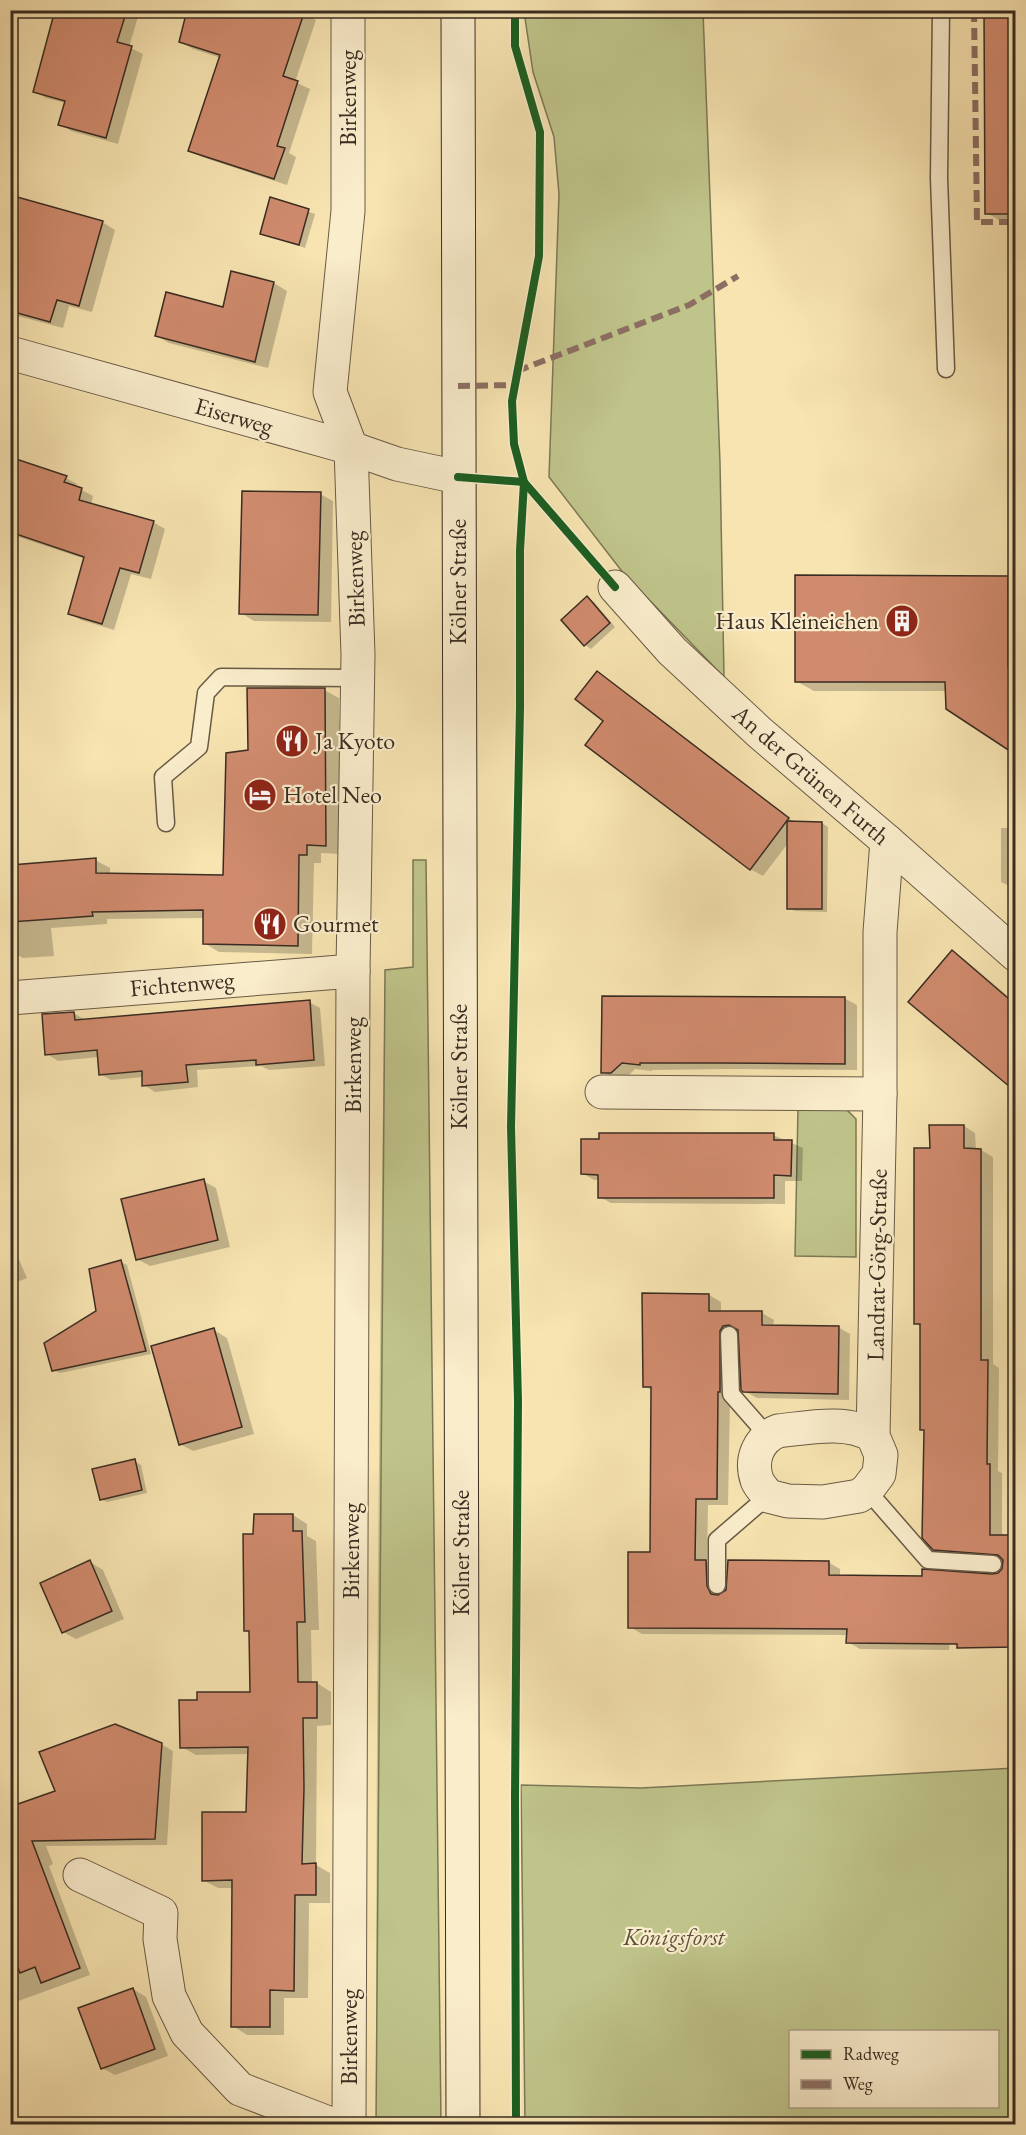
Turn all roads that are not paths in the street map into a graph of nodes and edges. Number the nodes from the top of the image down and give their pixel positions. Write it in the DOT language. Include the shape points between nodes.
graph roads {
  1 [pos="348,10"];
  2 [pos="458,10"];
  3 [pos="940,10"];
  4 [pos="10,354"];
  5 [pos="946,369"];
  6 [pos="351,448"];
  7 [pos="458,477"];
  8 [pos="615,587"];
  9 [pos="358,678"];
  10 [pos="166,823"];
  11 [pos="887,841"];
  12 [pos="1016,955"];
  13 [pos="353,971"];
  14 [pos="10,998"];
  15 [pos="602,1092"];
  16 [pos="880,1094"];
  17 [pos="729,1335"];
  18 [pos="767,1435"];
  19 [pos="873,1436"];
  20 [pos="867,1490"];
  21 [pos="768,1497"];
  22 [pos="993,1564"];
  23 [pos="717,1585"];
  24 [pos="80,1875"];
  25 [pos="331,2124"];
  26 [pos="349,2124"];
  27 [pos="463,2124"];
  1 -- 6 [label="street, Birkenweg" via="348,211 330,392"];
  2 -- 7 [label="street, Kölner Straße"];
  3 -- 5 [label="lane" via="939,178"];
  4 -- 6 [label="street, Eiserweg"];
  6 -- 7 [label="street, Eiserweg" via="398,464"];
  6 -- 9 [label="street, Birkenweg"];
  7 -- 27 [label="street, Kölner Straße"];
  8 -- 11 [label="street, An der Grünen Furth" via="672,651 759,732"];
  9 -- 10 [label="lane" via="221,677 206,693 199,747 164,777"];
  9 -- 13 [label="street, Birkenweg"];
  11 -- 12 [label="street, An der Grünen Furth"];
  11 -- 16 [label="street, Landrat-Görg-Straße" via="880,932"];
  13 -- 14 [label="street, Fichtenweg"];
  13 -- 26 [label="street, Birkenweg"];
  15 -- 16 [label="street"];
  16 -- 19 [label="street, Landrat-Görg-Straße"];
  17 -- 18 [label="lane" via="731,1394"];
  18 -- 19 [label="street" via="784,1430 848,1427 863,1429"];
  18 -- 21 [label="street" via="754,1463 758,1482"];
  19 -- 20 [label="street, Landrat-Görg-Straße" via="881,1455 879,1474"];
  20 -- 21 [label="street" via="859,1496 823,1502"];
  20 -- 22 [label="lane" via="928,1560"];
  21 -- 23 [label="lane" via="717,1540"];
  24 -- 25 [label="street" via="162,1912 160,1939 169,1996 187,2033 240,2089"];
}
